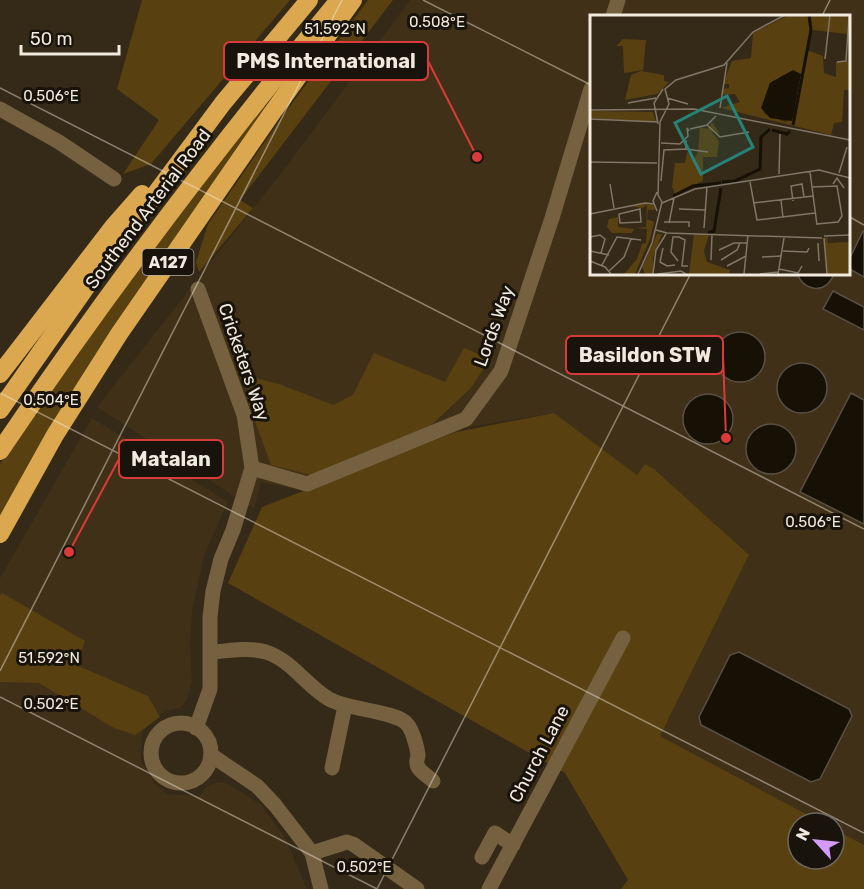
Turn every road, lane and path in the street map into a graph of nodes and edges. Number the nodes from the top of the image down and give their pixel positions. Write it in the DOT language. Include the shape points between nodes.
graph roads {
  1 [pos="309,0"];
  2 [pos="339,0"];
  3 [pos="353,0"];
  4 [pos="618,0"];
  5 [pos="613,15"];
  6 [pos="590,92"];
  7 [pos="223,103"];
  8 [pos="0,109"];
  9 [pos="114,179"];
  10 [pos="198,289"];
  11 [pos="0,374"];
  12 [pos="0,410"];
  13 [pos="0,451"];
  14 [pos="252,468"];
  15 [pos="0,534"];
  16 [pos="623,638"];
  17 [pos="211,652"];
  18 [pos="345,706"];
  19 [pos="196,728"];
  20 [pos="211,755"];
  21 [pos="332,768"];
  22 [pos="433,781"];
  23 [pos="513,845"];
  24 [pos="312,853"];
  25 [pos="482,857"];
  26 [pos="321,889"];
  27 [pos="417,889"];
  28 [pos="489,889"];
  1 -- 7 [label="highway, Southend Arterial Road / A127"];
  2 -- 13 [label="highway, Southend Arterial Road / A127" via="243,117 147,244"];
  3 -- 15 [label="highway, A127" via="119,334 55,435"];
  4 -- 5 [label="street"];
  6 -- 14 [label="street, Lords Way" via="501,372 466,418 307,484"];
  7 -- 11 [label="highway, A127" via="112,227"];
  7 -- 12 [label="highway, Southend Arterial Road / A127"];
  8 -- 9 [label="street"];
  10 -- 14 [label="street, Cricketers Way" via="244,415"];
  14 -- 17 [label="street, Cricketers Way" via="213,591"];
  16 -- 23 [label="street, Church Lane"];
  17 -- 18 [label="street" via="253,649 268,653 284,661 327,699"];
  17 -- 19 [label="street, Cricketers Way" via="210,689"];
  18 -- 21 [label="street"];
  18 -- 22 [label="street" via="399,718 408,725 418,756 416,764"];
  19 -- 20 [label="street" via="209,742"];
  19 -- 20 [label="street" via="175,724 164,729 155,739 151,756 155,768 171,782 186,783 207,768"];
  20 -- 24 [label="street" via="257,786"];
  23 -- 25 [label="street" via="495,833"];
  23 -- 28 [label="street, Church Lane"];
  24 -- 26 [label="street"];
  24 -- 27 [label="street" via="353,844"];
}
